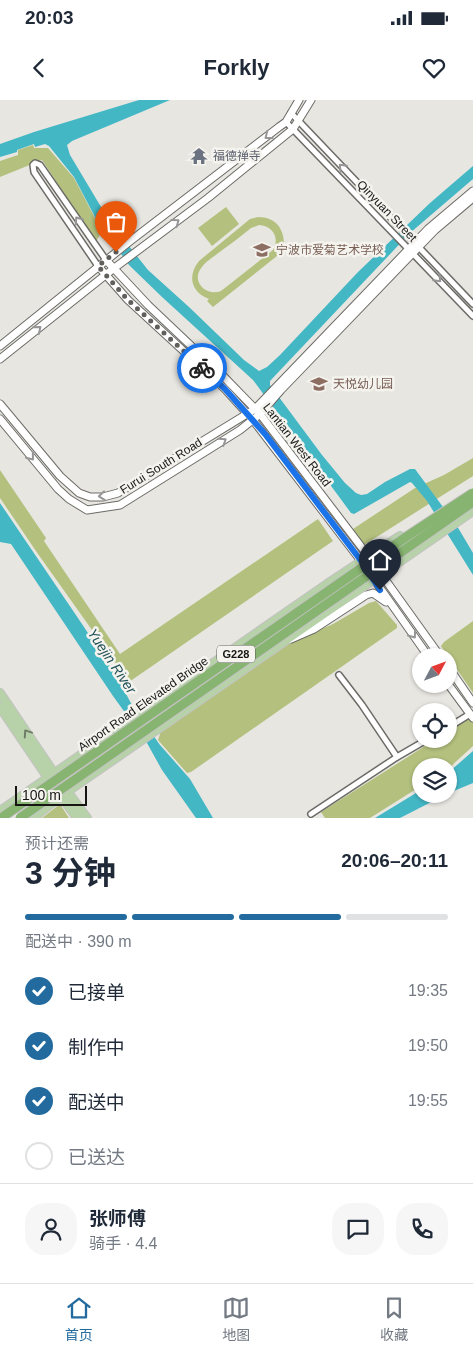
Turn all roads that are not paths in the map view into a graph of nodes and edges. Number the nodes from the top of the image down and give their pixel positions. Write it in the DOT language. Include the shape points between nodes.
graph roads {
  1 [pos="299,100"];
  2 [pos="312,100"];
  3 [pos="291,114"];
  4 [pos="298,121"];
  5 [pos="286,122"];
  6 [pos="293,129"];
  7 [pos="473,191"];
  8 [pos="473,198"];
  9 [pos="415,243"];
  10 [pos="409,249"];
  11 [pos="106,260"];
  12 [pos="98,266"];
  13 [pos="113,269"];
  14 [pos="105,275"];
  15 [pos="473,304"];
  16 [pos="473,316"];
  17 [pos="0,346"];
  18 [pos="0,359"];
  19 [pos="0,404"];
  20 [pos="257,412"];
  21 [pos="251,417"];
  22 [pos="0,419"];
  23 [pos="473,488"];
  24 [pos="473,493"];
  25 [pos="473,502"];
  26 [pos="473,511"];
  27 [pos="369,556"];
  28 [pos="362,562"];
  29 [pos="382,575"];
  30 [pos="374,581"];
  31 [pos="393,608"];
  32 [pos="284,642"];
  33 [pos="422,648"];
  34 [pos="434,648"];
  35 [pos="339,675"];
  36 [pos="458,681"];
  37 [pos="0,693"];
  38 [pos="455,693"];
  39 [pos="473,703"];
  40 [pos="0,707"];
  41 [pos="472,716"];
  42 [pos="457,723"];
  43 [pos="412,748"];
  44 [pos="396,757"];
  45 [pos="51,776"];
  46 [pos="64,794"];
  47 [pos="0,812"];
  48 [pos="311,814"];
  49 [pos="1,818"];
  50 [pos="20,818"];
  51 [pos="33,818"];
  52 [pos="77,818"];
  53 [pos="87,818"];
  1 -- 3 [label="street"];
  2 -- 4 [label="street"];
  3 -- 4 [label="street, Qinyuan Street"];
  3 -- 5 [label="street"];
  4 -- 6 [label="street"];
  9 -- 4 [label="street, Qinyuan Street, one-way"];
  5 -- 6 [label="street, Qinyuan Street"];
  5 -- 11 [label="street, one-way"];
  6 -- 10 [label="street, Qinyuan Street"];
  13 -- 6 [label="street, one-way"];
  7 -- 9 [label="street"];
  8 -- 9 [label="street"];
  9 -- 10 [label="street"];
  9 -- 15 [label="street, Qinyuan Street"];
  10 -- 16 [label="street, Qinyuan Street, one-way"];
  10 -- 20 [label="street, Furui South Road"];
  11 -- 12 [label="street"];
  11 -- 12 [label="street, one-way" via="40,165 35,163 34,172"];
  11 -- 13 [label="street, Lantian West Road"];
  12 -- 14 [label="street, Lantian West Road"];
  12 -- 17 [label="street"];
  13 -- 14 [label="street"];
  13 -- 20 [label="street, Lantian West Road"];
  18 -- 14 [label="street, one-way"];
  14 -- 21 [label="street, Lantian West Road"];
  21 -- 19 [label="street, Furui South Road, one-way" via="118,493 90,497 79,493 64,480"];
  20 -- 21 [label="street, Furui South Road"];
  20 -- 27 [label="street, Lantian West Road"];
  22 -- 21 [label="street, Furui South Road, one-way" via="58,489 87,510 120,505 240,430"];
  21 -- 28 [label="street, Lantian West Road"];
  23 -- 27 [label="main road"];
  24 -- 49 [label="highway, Airport Road Elevated Bridge / G228, bridge" via="406,536"];
  25 -- 50 [label="highway, Airport Road Elevated Bridge / G228, bridge"];
  26 -- 29 [label="main road"];
  27 -- 28 [label="main road"];
  27 -- 29 [label="street, Lantian West Road"];
  28 -- 30 [label="street, Lantian West Road"];
  28 -- 45 [label="main road"];
  29 -- 30 [label="main road"];
  29 -- 34 [label="street, Lantian West Road"];
  30 -- 31 [label="street, Lantian West Road"];
  30 -- 32 [label="main road"];
  31 -- 32 [label="street" via="373,594 366,595 314,629"];
  31 -- 33 [label="street, Lantian West Road, one-way"];
  32 -- 46 [label="main road"];
  35 -- 44 [label="street"];
  36 -- 39 [label="street"];
  45 -- 37 [label="main road, one-way"];
  38 -- 41 [label="street"];
  40 -- 45 [label="main road"];
  41 -- 42 [label="street"];
  43 -- 44 [label="street"];
  44 -- 48 [label="street"];
  45 -- 46 [label="main road"];
  45 -- 47 [label="main road"];
  46 -- 51 [label="main road"];
  46 -- 52 [label="main road"];
  46 -- 53 [label="main road"];
}
